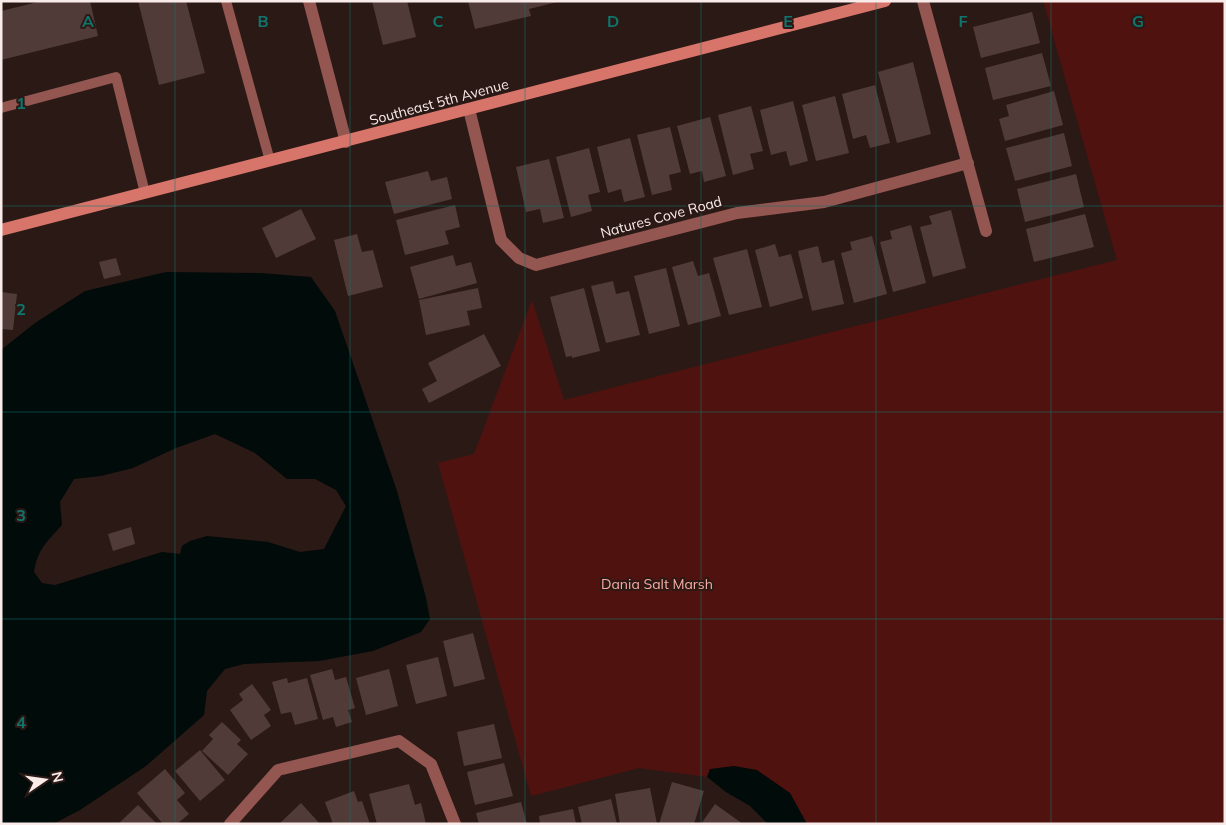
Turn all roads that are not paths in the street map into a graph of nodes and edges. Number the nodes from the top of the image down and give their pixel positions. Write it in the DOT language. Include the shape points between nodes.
graph roads {
  1 [pos="226,1"];
  2 [pos="309,1"];
  3 [pos="885,1"];
  4 [pos="923,1"];
  5 [pos="1,108"];
  6 [pos="469,109"];
  7 [pos="346,142"];
  8 [pos="270,161"];
  9 [pos="968,163"];
  10 [pos="145,193"];
  11 [pos="1,230"];
  12 [pos="986,231"];
  13 [pos="230,824"];
  14 [pos="455,824"];
  1 -- 8 [label="lane"];
  2 -- 7 [label="street"];
  3 -- 6 [label="street, Southeast 5th Avenue"];
  4 -- 9 [label="street"];
  5 -- 10 [label="lane" via="116,77"];
  6 -- 7 [label="street, Southeast 5th Avenue"];
  6 -- 9 [label="street, Natures Cove Road" via="502,240 519,258 536,265 736,213 824,202"];
  7 -- 8 [label="street, Southeast 5th Avenue"];
  8 -- 10 [label="street, Southeast 5th Avenue"];
  9 -- 12 [label="street"];
  10 -- 11 [label="street, Southeast 5th Avenue"];
  13 -- 14 [label="street" via="278,770 400,741 431,764"];
}
